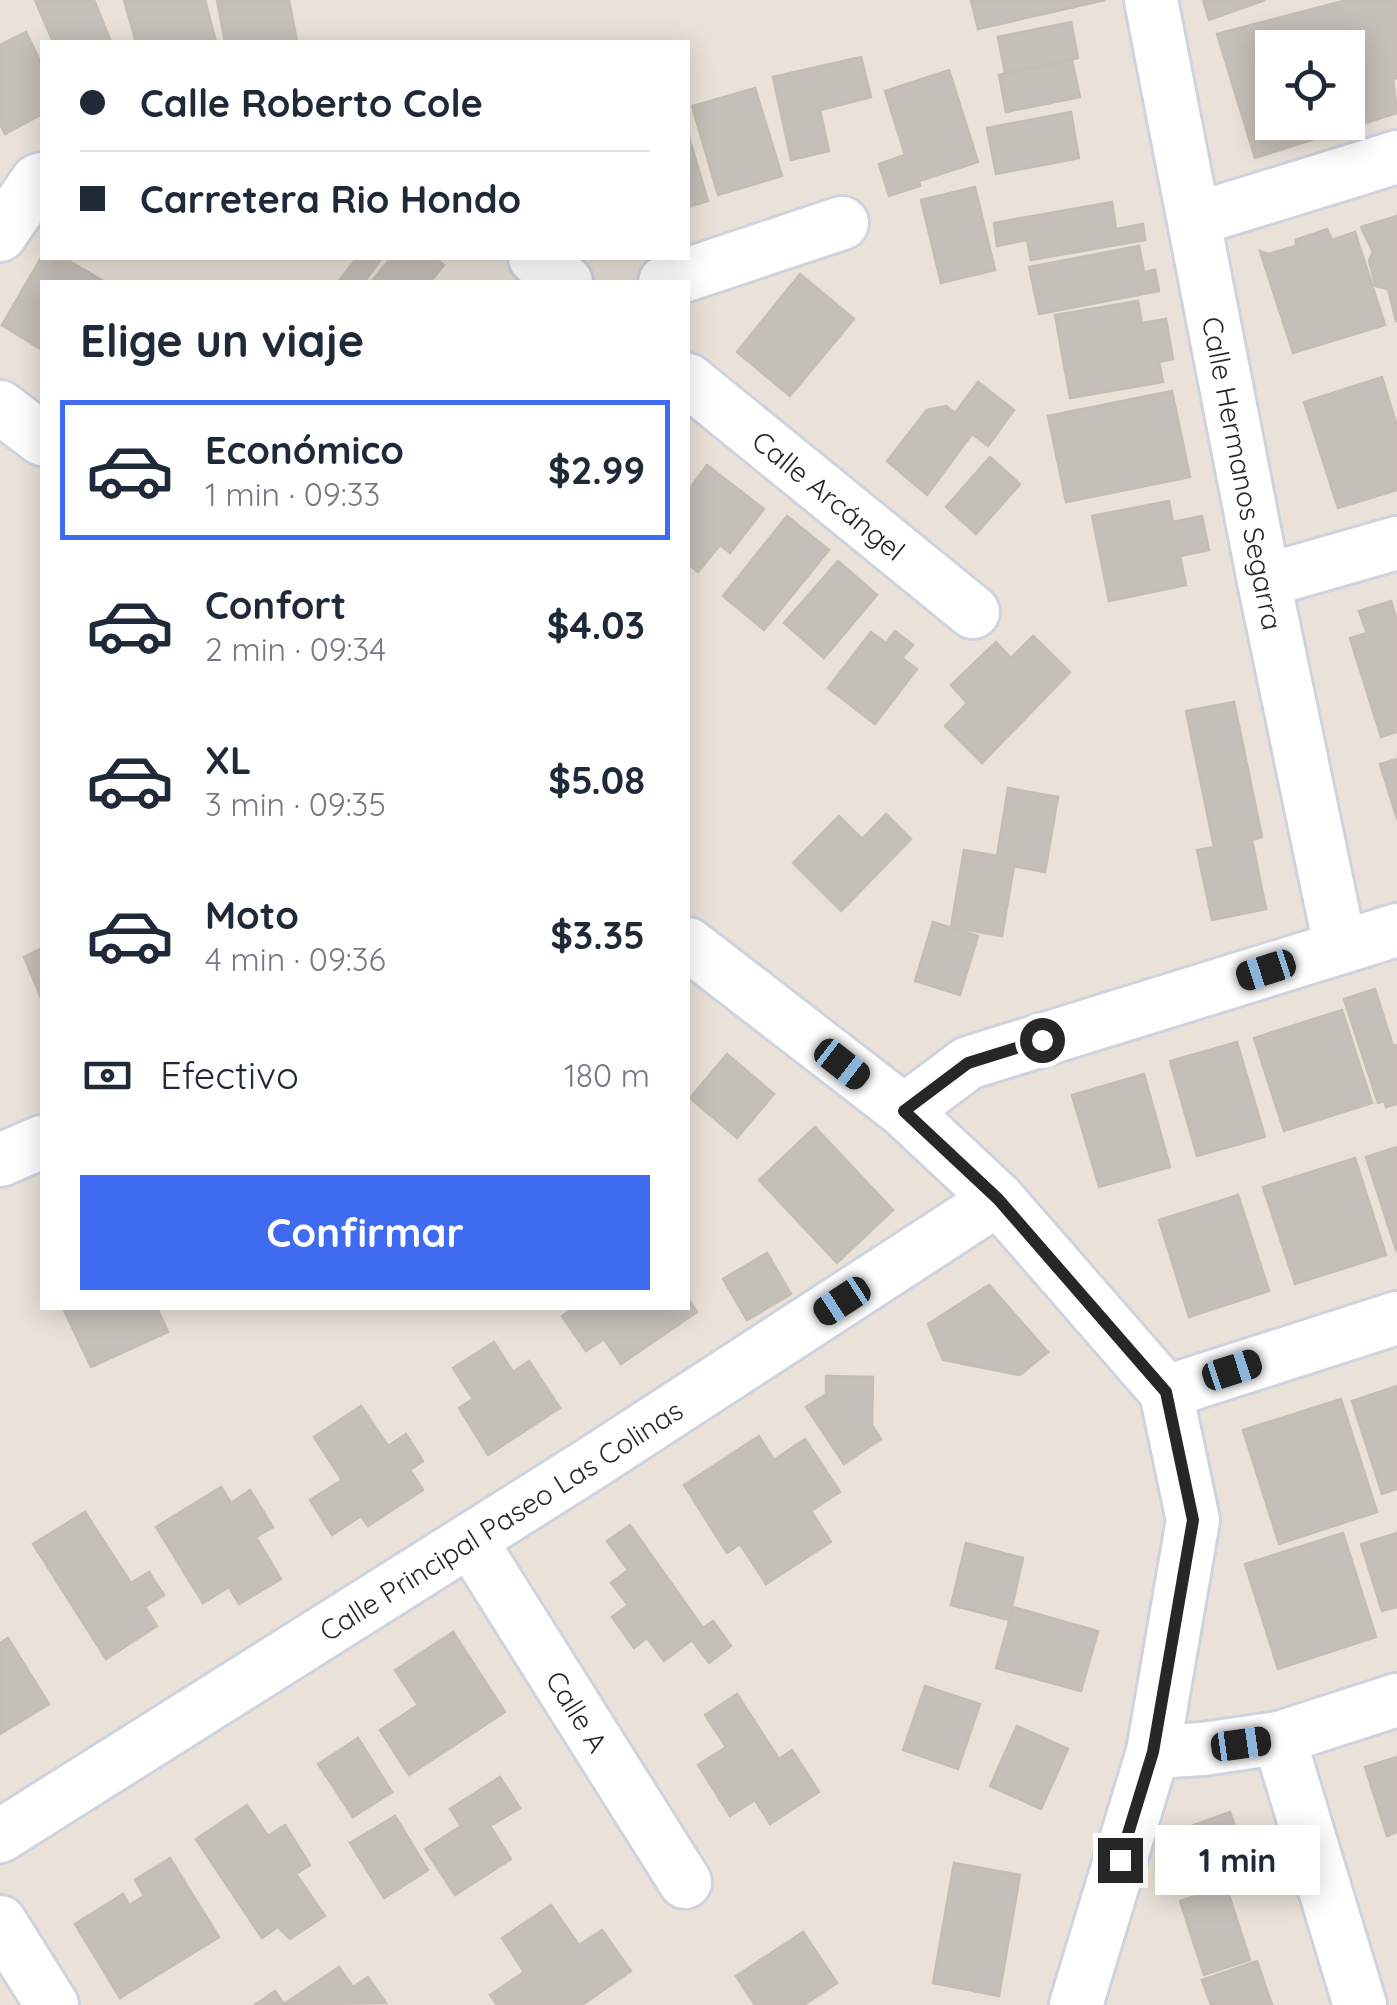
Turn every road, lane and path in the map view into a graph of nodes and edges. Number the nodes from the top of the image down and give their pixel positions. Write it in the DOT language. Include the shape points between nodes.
graph roads {
  1 [pos="1152,0"];
  2 [pos="1397,157"];
  3 [pos="40,180"];
  4 [pos="1196,219"];
  5 [pos="842,223"];
  6 [pos="0,236"];
  7 [pos="538,260"];
  8 [pos="563,280"];
  9 [pos="671,280"];
  10 [pos="690,382"];
  11 [pos="0,408"];
  12 [pos="40,438"];
  13 [pos="1397,543"];
  14 [pos="1264,582"];
  15 [pos="973,612"];
  16 [pos="1397,930"];
  17 [pos="690,946"];
  18 [pos="1340,946"];
  19 [pos="904,1111"];
  20 [pos="40,1143"];
  21 [pos="0,1160"];
  22 [pos="998,1199"];
  23 [pos="1397,1318"];
  24 [pos="1166,1392"];
  25 [pos="470,1540"];
  26 [pos="1397,1700"];
  27 [pos="1279,1738"];
  28 [pos="1153,1752"];
  29 [pos="0,1836"];
  30 [pos="685,1882"];
  31 [pos="0,1922"];
  32 [pos="52,2005"];
  33 [pos="1076,2005"];
  34 [pos="1360,2005"];
  1 -- 4 [label="street, Calle Hermanos Segarra"];
  2 -- 4 [label="street"];
  3 -- 6 [label="street"];
  4 -- 14 [label="street, Calle Hermanos Segarra"];
  5 -- 9 [label="street"];
  7 -- 8 [label="street"];
  10 -- 15 [label="street, Calle Arcángel"];
  11 -- 12 [label="street"];
  13 -- 14 [label="street"];
  14 -- 18 [label="street, Calle Hermanos Segarra"];
  16 -- 18 [label="street"];
  17 -- 19 [label="street"];
  18 -- 19 [label="street" via="968,1063"];
  19 -- 22 [label="street"];
  20 -- 21 [label="street"];
  22 -- 24 [label="street"];
  22 -- 25 [label="street, Calle Principal Paseo Las Colinas"];
  23 -- 24 [label="street"];
  24 -- 28 [label="street" via="1193,1520"];
  25 -- 29 [label="street, Calle Principal Paseo Las Colinas"];
  25 -- 30 [label="street, Calle A"];
  26 -- 27 [label="street"];
  27 -- 28 [label="street"];
  27 -- 34 [label="street"];
  28 -- 33 [label="street"];
  31 -- 32 [label="street"];
}
